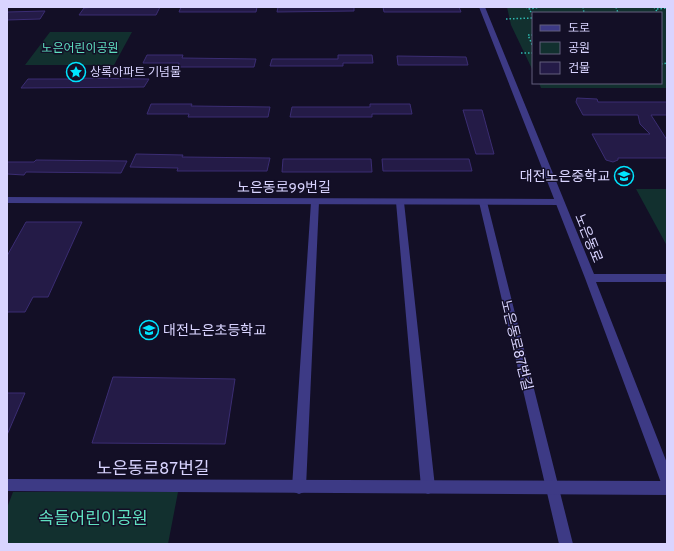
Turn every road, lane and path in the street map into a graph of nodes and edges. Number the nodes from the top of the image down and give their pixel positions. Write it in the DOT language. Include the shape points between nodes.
graph roads {
  1 [pos="482,7"];
  2 [pos="526,7"];
  3 [pos="542,7"];
  4 [pos="550,7"];
  5 [pos="563,7"];
  6 [pos="654,7"];
  7 [pos="667,8"];
  8 [pos="529,9"];
  9 [pos="657,9"];
  10 [pos="658,12"];
  11 [pos="532,14"];
  12 [pos="532,18"];
  13 [pos="506,19"];
  14 [pos="532,34"];
  15 [pos="532,44"];
  16 [pos="521,53"];
  17 [pos="532,53"];
  18 [pos="7,200"];
  19 [pos="315,202"];
  20 [pos="400,202"];
  21 [pos="483,202"];
  22 [pos="560,202"];
  23 [pos="590,278"];
  24 [pos="667,278"];
  25 [pos="667,480"];
  26 [pos="7,485"];
  27 [pos="299,487"];
  28 [pos="428,487"];
  29 [pos="552,488"];
  30 [pos="667,488"];
  31 [pos="566,544"];
  1 -- 22 [label="street, 노은동로"];
  2 -- 8 [label="path"];
  3 -- 8 [label="path"];
  4 -- 5 [label="path"];
  6 -- 9 [label="path"];
  7 -- 9 [label="path"];
  8 -- 11 [label="path"];
  9 -- 10 [label="path"];
  12 -- 13 [label="path"];
  14 -- 15 [label="path" via="528,35"];
  16 -- 17 [label="path"];
  18 -- 19 [label="street, 노은동로99번길"];
  19 -- 20 [label="street, 노은동로99번길"];
  19 -- 27 [label="street"];
  20 -- 21 [label="street, 노은동로99번길"];
  20 -- 28 [label="street"];
  21 -- 22 [label="street, 노은동로99번길"];
  21 -- 29 [label="street, 노은동로87번길"];
  22 -- 23 [label="street, 노은동로"];
  23 -- 24 [label="street"];
  23 -- 25 [label="street, 노은동로"];
  26 -- 27 [label="street, 노은동로87번길"];
  27 -- 28 [label="street, 노은동로87번길"];
  28 -- 29 [label="street, 노은동로87번길"];
  29 -- 30 [label="street, 노은동로87번길"];
  29 -- 31 [label="street, 노은동로87번길"];
}
